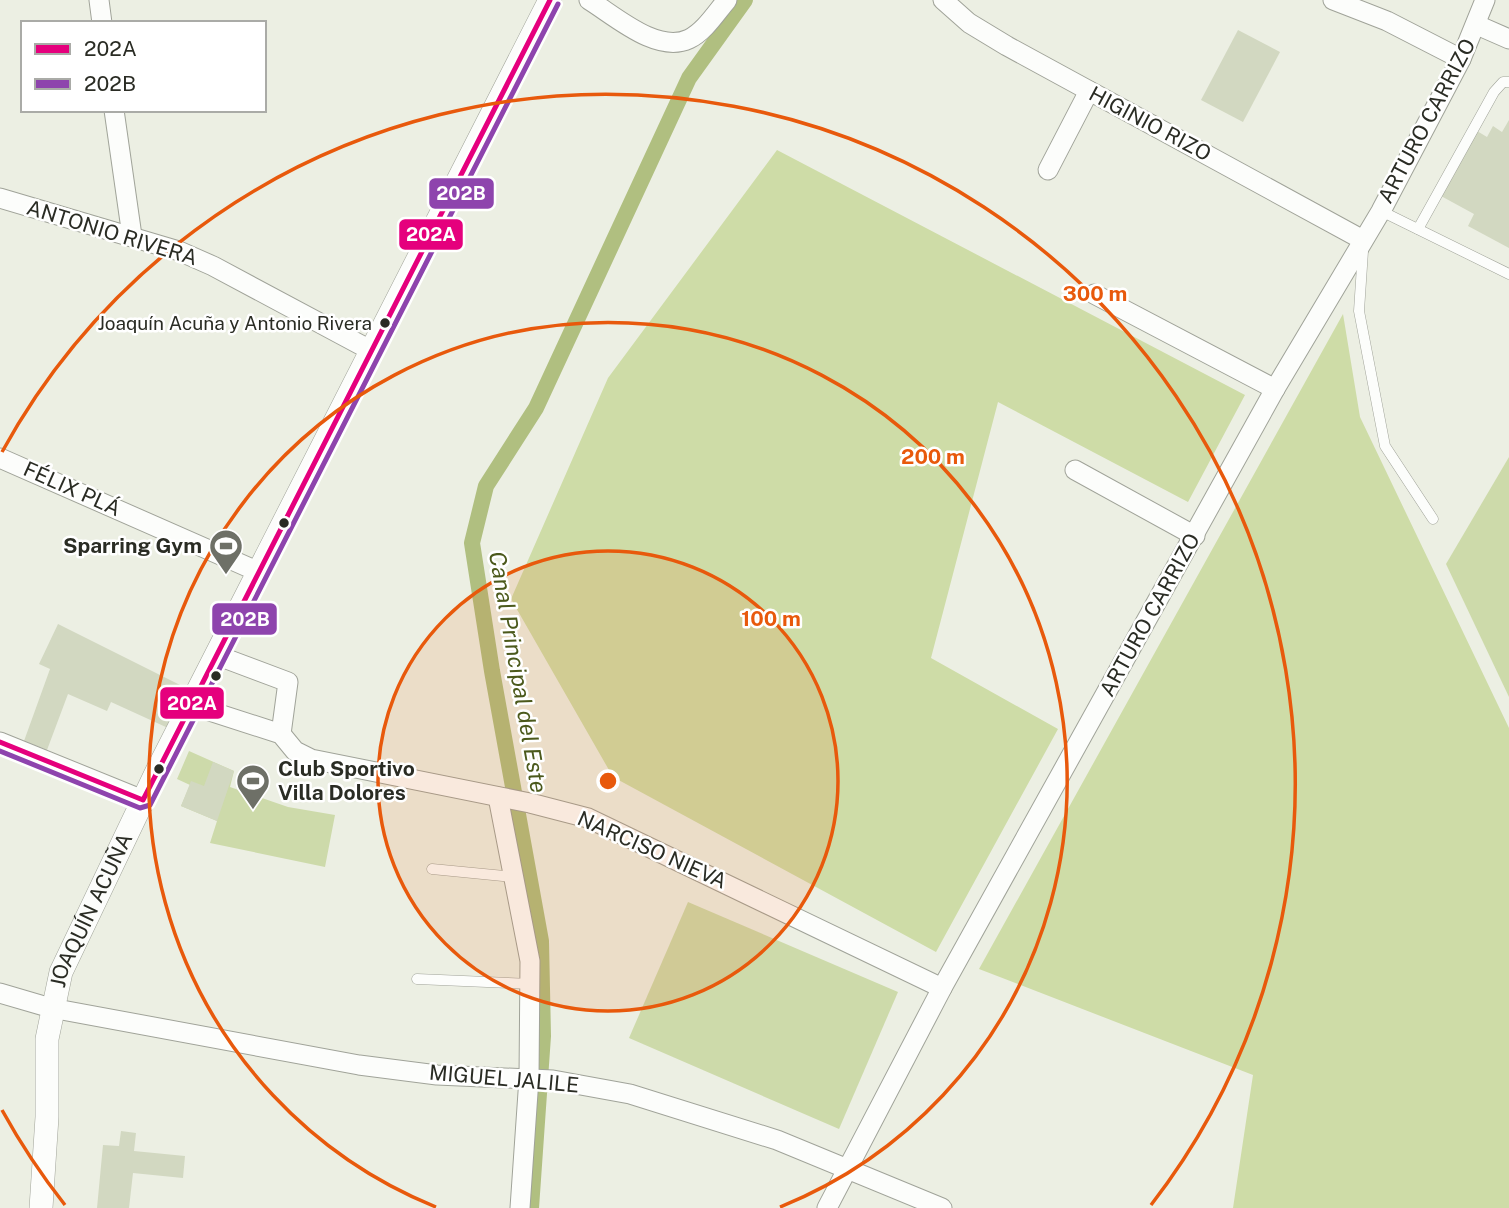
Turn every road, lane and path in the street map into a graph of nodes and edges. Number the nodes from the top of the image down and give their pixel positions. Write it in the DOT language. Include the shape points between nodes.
graph roads {
  1 [pos="99,0"];
  2 [pos="551,0"];
  3 [pos="589,0"];
  4 [pos="727,0"];
  5 [pos="943,0"];
  6 [pos="1334,0"];
  7 [pos="1471,0"];
  8 [pos="1485,0"];
  9 [pos="102,21"];
  10 [pos="1477,25"];
  11 [pos="1509,39"];
  12 [pos="1461,59"];
  13 [pos="1509,82"];
  14 [pos="1088,91"];
  15 [pos="114,112"];
  16 [pos="1048,170"];
  17 [pos="0,198"];
  18 [pos="1381,211"];
  19 [pos="1418,229"];
  20 [pos="132,236"];
  21 [pos="1363,240"];
  22 [pos="1509,274"];
  23 [pos="1094,294"];
  24 [pos="372,351"];
  25 [pos="1275,389"];
  26 [pos="0,458"];
  27 [pos="1075,470"];
  28 [pos="1433,519"];
  29 [pos="1195,536"];
  30 [pos="259,572"];
  31 [pos="216,655"];
  32 [pos="191,705"];
  33 [pos="281,734"];
  34 [pos="0,742"];
  35 [pos="498,797"];
  36 [pos="143,800"];
  37 [pos="432,869"];
  38 [pos="514,877"];
  39 [pos="417,979"];
  40 [pos="531,984"];
  41 [pos="942,988"];
  42 [pos="0,993"];
  43 [pos="51,1008"];
  44 [pos="529,1078"];
  45 [pos="846,1168"];
  46 [pos="41,1208"];
  47 [pos="520,1208"];
  48 [pos="827,1208"];
  49 [pos="942,1208"];
  1 -- 9 [label="street"];
  2 -- 24 [label="street, JOAQUÍN ACUÑA"];
  3 -- 4 [label="street" via="646,35 676,43 702,29"];
  5 -- 14 [label="street, HIGINIO RIZO" via="969,23"];
  6 -- 12 [label="street"];
  7 -- 10 [label="street, ARTURO CARRIZO"];
  8 -- 10 [label="street, ARTURO CARRIZO"];
  10 -- 11 [label="street"];
  10 -- 12 [label="street, ARTURO CARRIZO"];
  12 -- 18 [label="street, ARTURO CARRIZO"];
  13 -- 19 [label="lane" via="1494,92"];
  14 -- 16 [label="street"];
  14 -- 21 [label="street, HIGINIO RIZO"];
  15 -- 20 [label="street"];
  17 -- 20 [label="street, ANTONIO RIVERA"];
  18 -- 19 [label="lane"];
  18 -- 21 [label="street, ARTURO CARRIZO"];
  19 -- 22 [label="lane"];
  20 -- 24 [label="street, ANTONIO RIVERA" via="213,266"];
  21 -- 25 [label="street, ARTURO CARRIZO"];
  21 -- 28 [label="lane" via="1359,310 1385,446"];
  23 -- 25 [label="street"];
  24 -- 30 [label="street, JOAQUÍN ACUÑA"];
  25 -- 29 [label="street, ARTURO CARRIZO"];
  26 -- 30 [label="street, FÉLIX PLÁ"];
  27 -- 29 [label="street"];
  29 -- 41 [label="street, ARTURO CARRIZO"];
  30 -- 31 [label="street, JOAQUÍN ACUÑA"];
  31 -- 32 [label="street, JOAQUÍN ACUÑA"];
  31 -- 33 [label="street" via="288,682"];
  32 -- 33 [label="street, NARCISO NIEVA"];
  32 -- 36 [label="street, JOAQUÍN ACUÑA"];
  33 -- 35 [label="street, NARCISO NIEVA" via="295,751 311,759"];
  34 -- 36 [label="street"];
  35 -- 38 [label="street"];
  35 -- 41 [label="street, NARCISO NIEVA" via="588,818"];
  36 -- 43 [label="street, JOAQUÍN ACUÑA" via="61,972"];
  37 -- 38 [label="lane"];
  38 -- 40 [label="street"];
  39 -- 40 [label="lane"];
  40 -- 44 [label="street"];
  41 -- 45 [label="street, ARTURO CARRIZO"];
  42 -- 43 [label="street, MIGUEL JALILE"];
  43 -- 44 [label="street, MIGUEL JALILE" via="359,1065 437,1075"];
  43 -- 46 [label="street, JOAQUÍN ACUÑA"];
  44 -- 45 [label="street, MIGUEL JALILE" via="630,1094 777,1140"];
  44 -- 47 [label="street"];
  45 -- 48 [label="street, ARTURO CARRIZO"];
  45 -- 49 [label="street, MIGUEL JALILE"];
}
